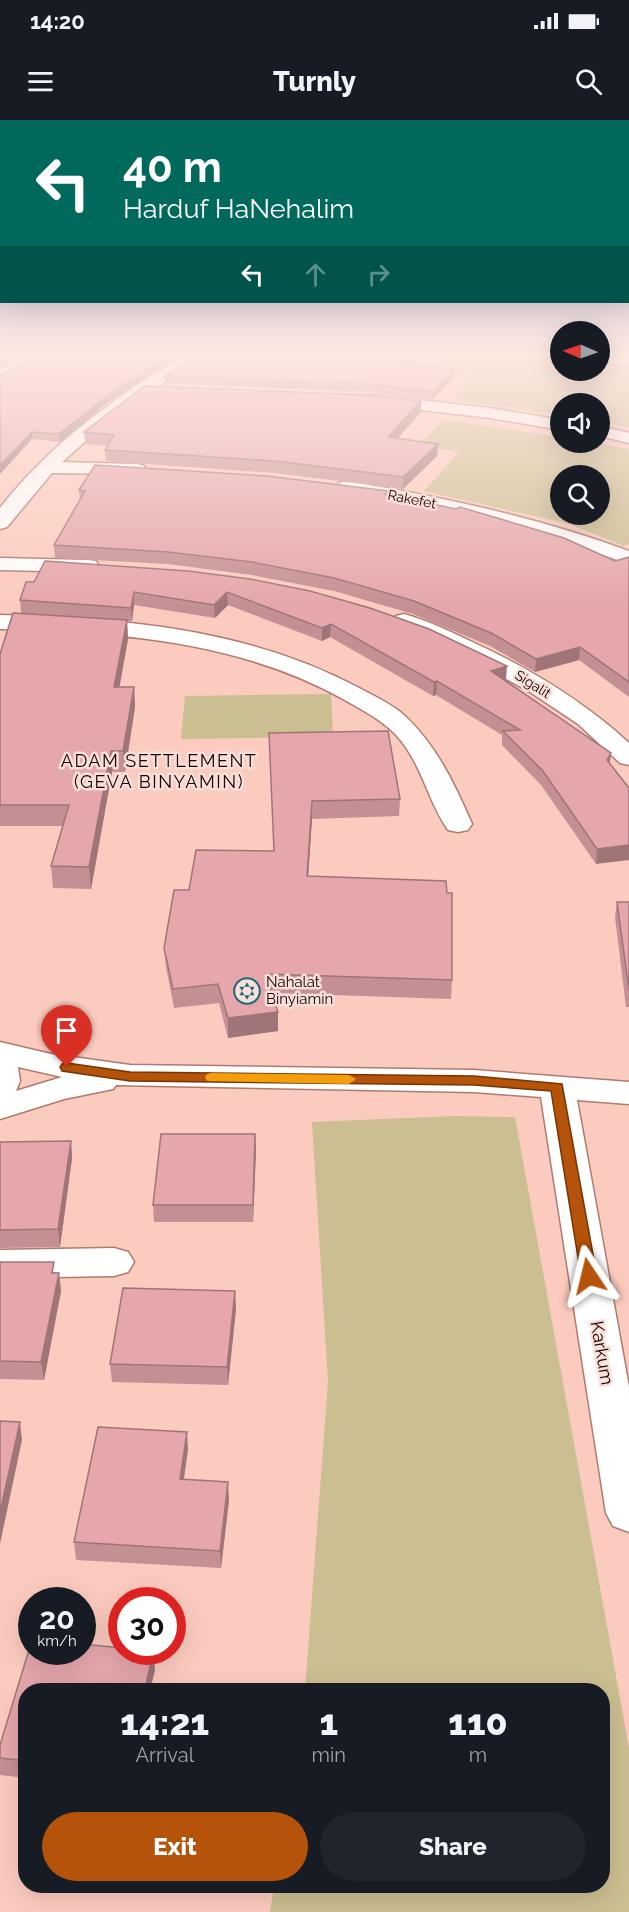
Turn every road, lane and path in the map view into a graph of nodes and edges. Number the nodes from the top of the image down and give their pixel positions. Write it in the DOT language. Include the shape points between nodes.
graph roads {
  1 [pos="73,439"];
  2 [pos="45,467"];
  3 [pos="152,470"];
  4 [pos="327,484"];
  5 [pos="2,517"];
  6 [pos="629,558"];
  7 [pos="0,564"];
  8 [pos="113,567"];
  9 [pos="384,614"];
  10 [pos="0,622"];
  11 [pos="629,758"];
  12 [pos="458,824"];
  13 [pos="0,1052"];
  14 [pos="0,1062"];
  15 [pos="130,1076"];
  16 [pos="557,1087"];
  17 [pos="0,1089"];
  18 [pos="629,1093"];
  19 [pos="0,1108"];
  20 [pos="114,1262"];
  21 [pos="0,1264"];
  22 [pos="629,1513"];
  1 -- 2 [label="street"];
  2 -- 3 [label="street"];
  2 -- 5 [label="street"];
  4 -- 6 [label="street, Rakefet" via="536,525"];
  7 -- 8 [label="street"];
  9 -- 11 [label="street, Sigalit" via="453,640 520,675 581,715"];
  10 -- 12 [label="street" via="97,627 178,637 249,653 340,685 395,720 431,762"];
  13 -- 15 [label="street" via="51,1065"];
  14 -- 17 [label="street"];
  15 -- 16 [label="street" via="474,1081"];
  15 -- 19 [label="street" via="57,1089"];
  16 -- 18 [label="street"];
  16 -- 22 [label="street, Karkum"];
  20 -- 21 [label="street"];
}
